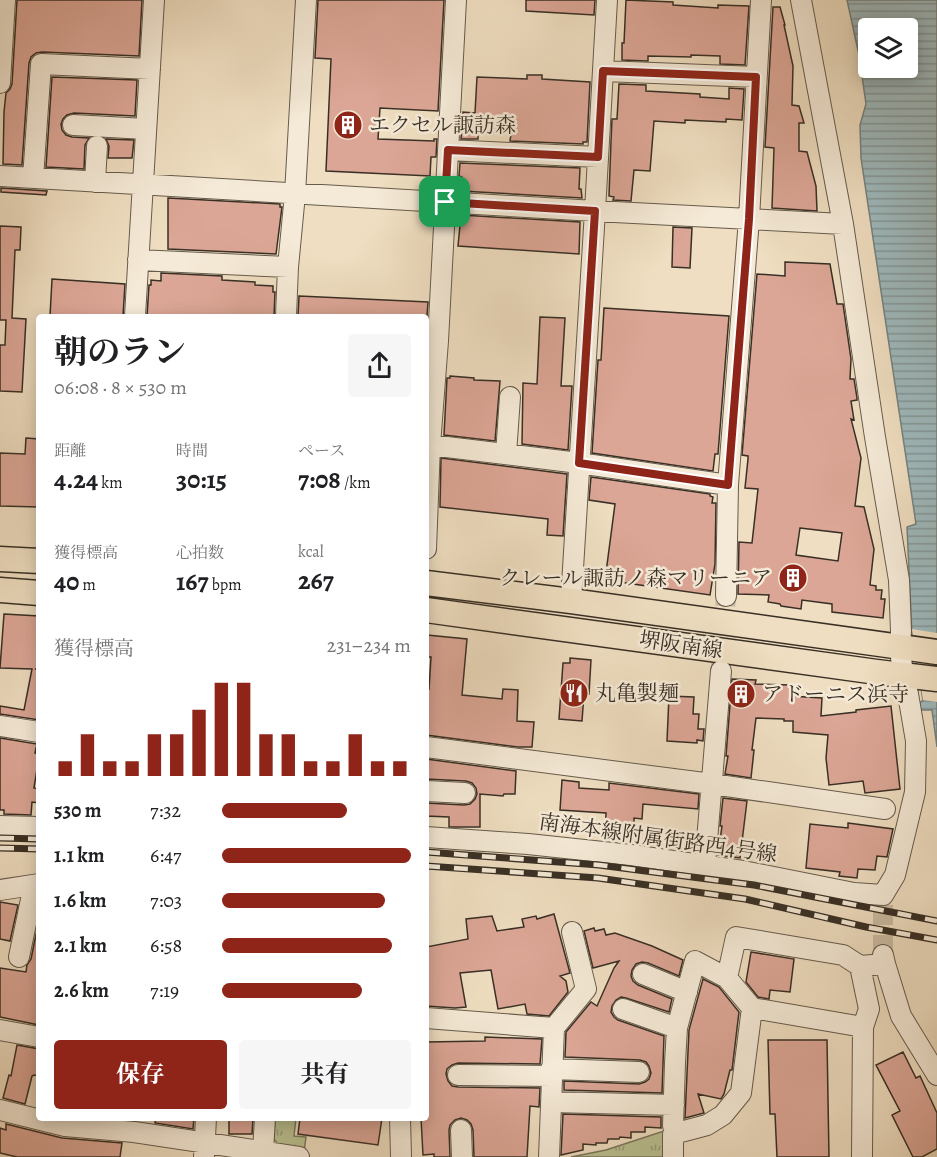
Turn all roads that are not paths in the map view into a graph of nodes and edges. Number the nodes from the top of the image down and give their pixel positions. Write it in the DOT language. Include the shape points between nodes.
graph roads {
  1 [pos="5,0"];
  2 [pos="154,0"];
  3 [pos="306,0"];
  4 [pos="456,0"];
  5 [pos="607,0"];
  6 [pos="760,0"];
  7 [pos="801,0"];
  8 [pos="150,69"];
  9 [pos="603,71"];
  10 [pos="756,77"];
  11 [pos="0,83"];
  12 [pos="73,124"];
  13 [pos="146,129"];
  14 [pos="97,146"];
  15 [pos="448,150"];
  16 [pos="598,157"];
  17 [pos="0,176"];
  18 [pos="33,178"];
  19 [pos="95,182"];
  20 [pos="143,185"];
  21 [pos="295,194"];
  22 [pos="445,202"];
  23 [pos="595,211"];
  24 [pos="749,219"];
  25 [pos="843,224"];
  26 [pos="138,260"];
  27 [pos="288,267"];
  28 [pos="135,314"];
  29 [pos="286,314"];
  30 [pos="510,397"];
  31 [pos="429,415"];
  32 [pos="430,445"];
  33 [pos="506,454"];
  34 [pos="579,463"];
  35 [pos="429,471"];
  36 [pos="728,485"];
  37 [pos="0,559"];
  38 [pos="36,561"];
  39 [pos="429,583"];
  40 [pos="0,590"];
  41 [pos="36,593"];
  42 [pos="726,596"];
  43 [pos="571,601"];
  44 [pos="429,610"];
  45 [pos="905,648"];
  46 [pos="937,652"];
  47 [pos="721,671"];
  48 [pos="908,676"];
  49 [pos="937,679"];
  50 [pos="0,726"];
  51 [pos="36,732"];
  52 [pos="429,747"];
  53 [pos="712,784"];
  54 [pos="429,791"];
  55 [pos="465,794"];
  56 [pos="885,809"];
  57 [pos="0,826"];
  58 [pos="36,827"];
  59 [pos="429,837"];
  60 [pos="705,866"];
  61 [pos="36,884"];
  62 [pos="0,890"];
  63 [pos="572,932"];
  64 [pos="19,957"];
  65 [pos="860,966"];
  66 [pos="643,974"];
  67 [pos="727,978"];
  68 [pos="687,992"];
  69 [pos="752,1008"];
  70 [pos="623,1009"];
  71 [pos="429,1018"];
  72 [pos="863,1027"];
  73 [pos="554,1028"];
  74 [pos="678,1028"];
  75 [pos="1,1034"];
  76 [pos="36,1037"];
  77 [pos="639,1072"];
  78 [pos="551,1073"];
  79 [pos="458,1075"];
  80 [pos="937,1075"];
  81 [pos="551,1102"];
  82 [pos="674,1105"];
  83 [pos="0,1110"];
  84 [pos="36,1119"];
  85 [pos="44,1121"];
  86 [pos="206,1121"];
  87 [pos="265,1121"];
  88 [pos="400,1121"];
  89 [pos="673,1126"];
  90 [pos="461,1130"];
  91 [pos="204,1149"];
  92 [pos="263,1151"];
  93 [pos="299,1157"];
  94 [pos="401,1157"];
  95 [pos="462,1157"];
  96 [pos="549,1157"];
  97 [pos="674,1157"];
  98 [pos="862,1157"];
  1 -- 11 [label="street"];
  2 -- 8 [label="street"];
  3 -- 21 [label="street"];
  4 -- 15 [label="street"];
  5 -- 9 [label="street"];
  6 -- 10 [label="street"];
  7 -- 25 [label="street"];
  8 -- 13 [label="street"];
  8 -- 18 [label="street" via="41,64"];
  9 -- 10 [label="street"];
  9 -- 16 [label="street"];
  10 -- 24 [label="street"];
  12 -- 13 [label="street"];
  13 -- 20 [label="street"];
  14 -- 19 [label="street"];
  15 -- 16 [label="street"];
  15 -- 22 [label="street"];
  16 -- 23 [label="street"];
  17 -- 18 [label="street"];
  18 -- 19 [label="street"];
  19 -- 20 [label="street"];
  20 -- 21 [label="street"];
  20 -- 26 [label="street"];
  21 -- 22 [label="street"];
  21 -- 27 [label="street"];
  22 -- 23 [label="street"];
  22 -- 31 [label="street" via="438,340"];
  23 -- 24 [label="street"];
  23 -- 34 [label="street"];
  24 -- 25 [label="street"];
  24 -- 36 [label="street"];
  25 -- 45 [label="street" via="899,580"];
  26 -- 27 [label="street"];
  26 -- 28 [label="street"];
  27 -- 29 [label="street"];
  30 -- 33 [label="street"];
  31 -- 32 [label="street"];
  32 -- 33 [label="street"];
  32 -- 35 [label="street"];
  33 -- 34 [label="street"];
  34 -- 36 [label="street"];
  34 -- 43 [label="street"];
  36 -- 42 [label="street"];
  37 -- 38 [label="main road"];
  39 -- 43 [label="main road, 堺阪南線"];
  40 -- 41 [label="main road"];
  43 -- 45 [label="main road, 堺阪南線"];
  44 -- 48 [label="main road, 堺阪南線"];
  45 -- 46 [label="main road, 堺阪南線"];
  45 -- 48 [label="street"];
  47 -- 53 [label="street"];
  48 -- 49 [label="main road, 堺阪南線"];
  48 -- 60 [label="street, 南海本線附属街路西4号線" via="916,741 915,792 895,875 883,895"];
  50 -- 51 [label="street"];
  52 -- 53 [label="street"];
  53 -- 56 [label="street"];
  53 -- 60 [label="street"];
  54 -- 55 [label="street"];
  57 -- 58 [label="street"];
  59 -- 60 [label="street, 南海本線附属街路西4号線" via="528,844"];
  61 -- 62 [label="street"];
  61 -- 64 [label="street"];
  63 -- 73 [label="street" via="585,989"];
  65 -- 67 [label="street" via="843,955 736,937"];
  65 -- 72 [label="street" via="869,1009"];
  65 -- 80 [label="street" via="884,960 901,1016"];
  66 -- 68 [label="street"];
  67 -- 68 [label="street" via="695,961"];
  67 -- 69 [label="street"];
  68 -- 74 [label="street"];
  69 -- 72 [label="street"];
  69 -- 97 [label="street" via="741,1093 723,1115 707,1125 673,1134"];
  70 -- 74 [label="street"];
  71 -- 73 [label="street"];
  72 -- 98 [label="street"];
  73 -- 78 [label="street"];
  74 -- 82 [label="street"];
  75 -- 76 [label="street"];
  77 -- 78 [label="street"];
  78 -- 79 [label="street"];
  78 -- 81 [label="street"];
  81 -- 82 [label="street"];
  81 -- 96 [label="street"];
  82 -- 89 [label="street"];
  83 -- 84 [label="street"];
  85 -- 91 [label="street" via="134,1132"];
  86 -- 91 [label="street"];
  87 -- 92 [label="street"];
  88 -- 94 [label="street"];
  90 -- 95 [label="street"];
  91 -- 92 [label="street"];
  92 -- 93 [label="street"];
}
